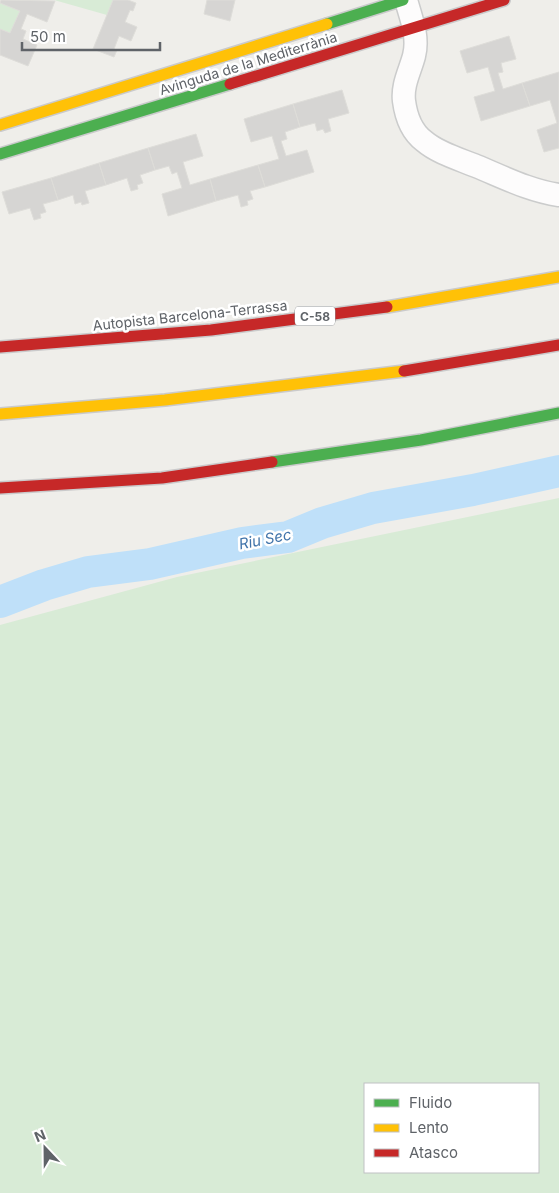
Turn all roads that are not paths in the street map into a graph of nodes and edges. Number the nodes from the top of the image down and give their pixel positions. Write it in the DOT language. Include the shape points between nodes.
graph roads {
  1 [pos="404,0"];
  2 [pos="504,0"];
  3 [pos="414,28"];
  4 [pos="0,125"];
  5 [pos="0,154"];
  6 [pos="559,195"];
  7 [pos="559,277"];
  8 [pos="0,341"];
  9 [pos="70,343"];
  10 [pos="559,345"];
  11 [pos="0,347"];
  12 [pos="559,413"];
  13 [pos="0,414"];
  14 [pos="0,488"];
  1 -- 3 [label="street"];
  1 -- 4 [label="main road, Avinguda de la Mediterrània"];
  2 -- 3 [label="main road, Avinguda de la Mediterrània"];
  3 -- 5 [label="main road, Avinguda de la Mediterrània"];
  3 -- 6 [label="street" via="414,57 407,75 404,99 411,126 423,141 504,177"];
  7 -- 9 [label="main road, Autopista Barcelona-Terrassa / C-58" via="353,311"];
  8 -- 9 [label="main road"];
  9 -- 11 [label="main road, Autopista Barcelona-Terrassa / C-58"];
  10 -- 13 [label="main road" via="425,369 115,405"];
  12 -- 14 [label="main road" via="421,440 162,478"];
}
